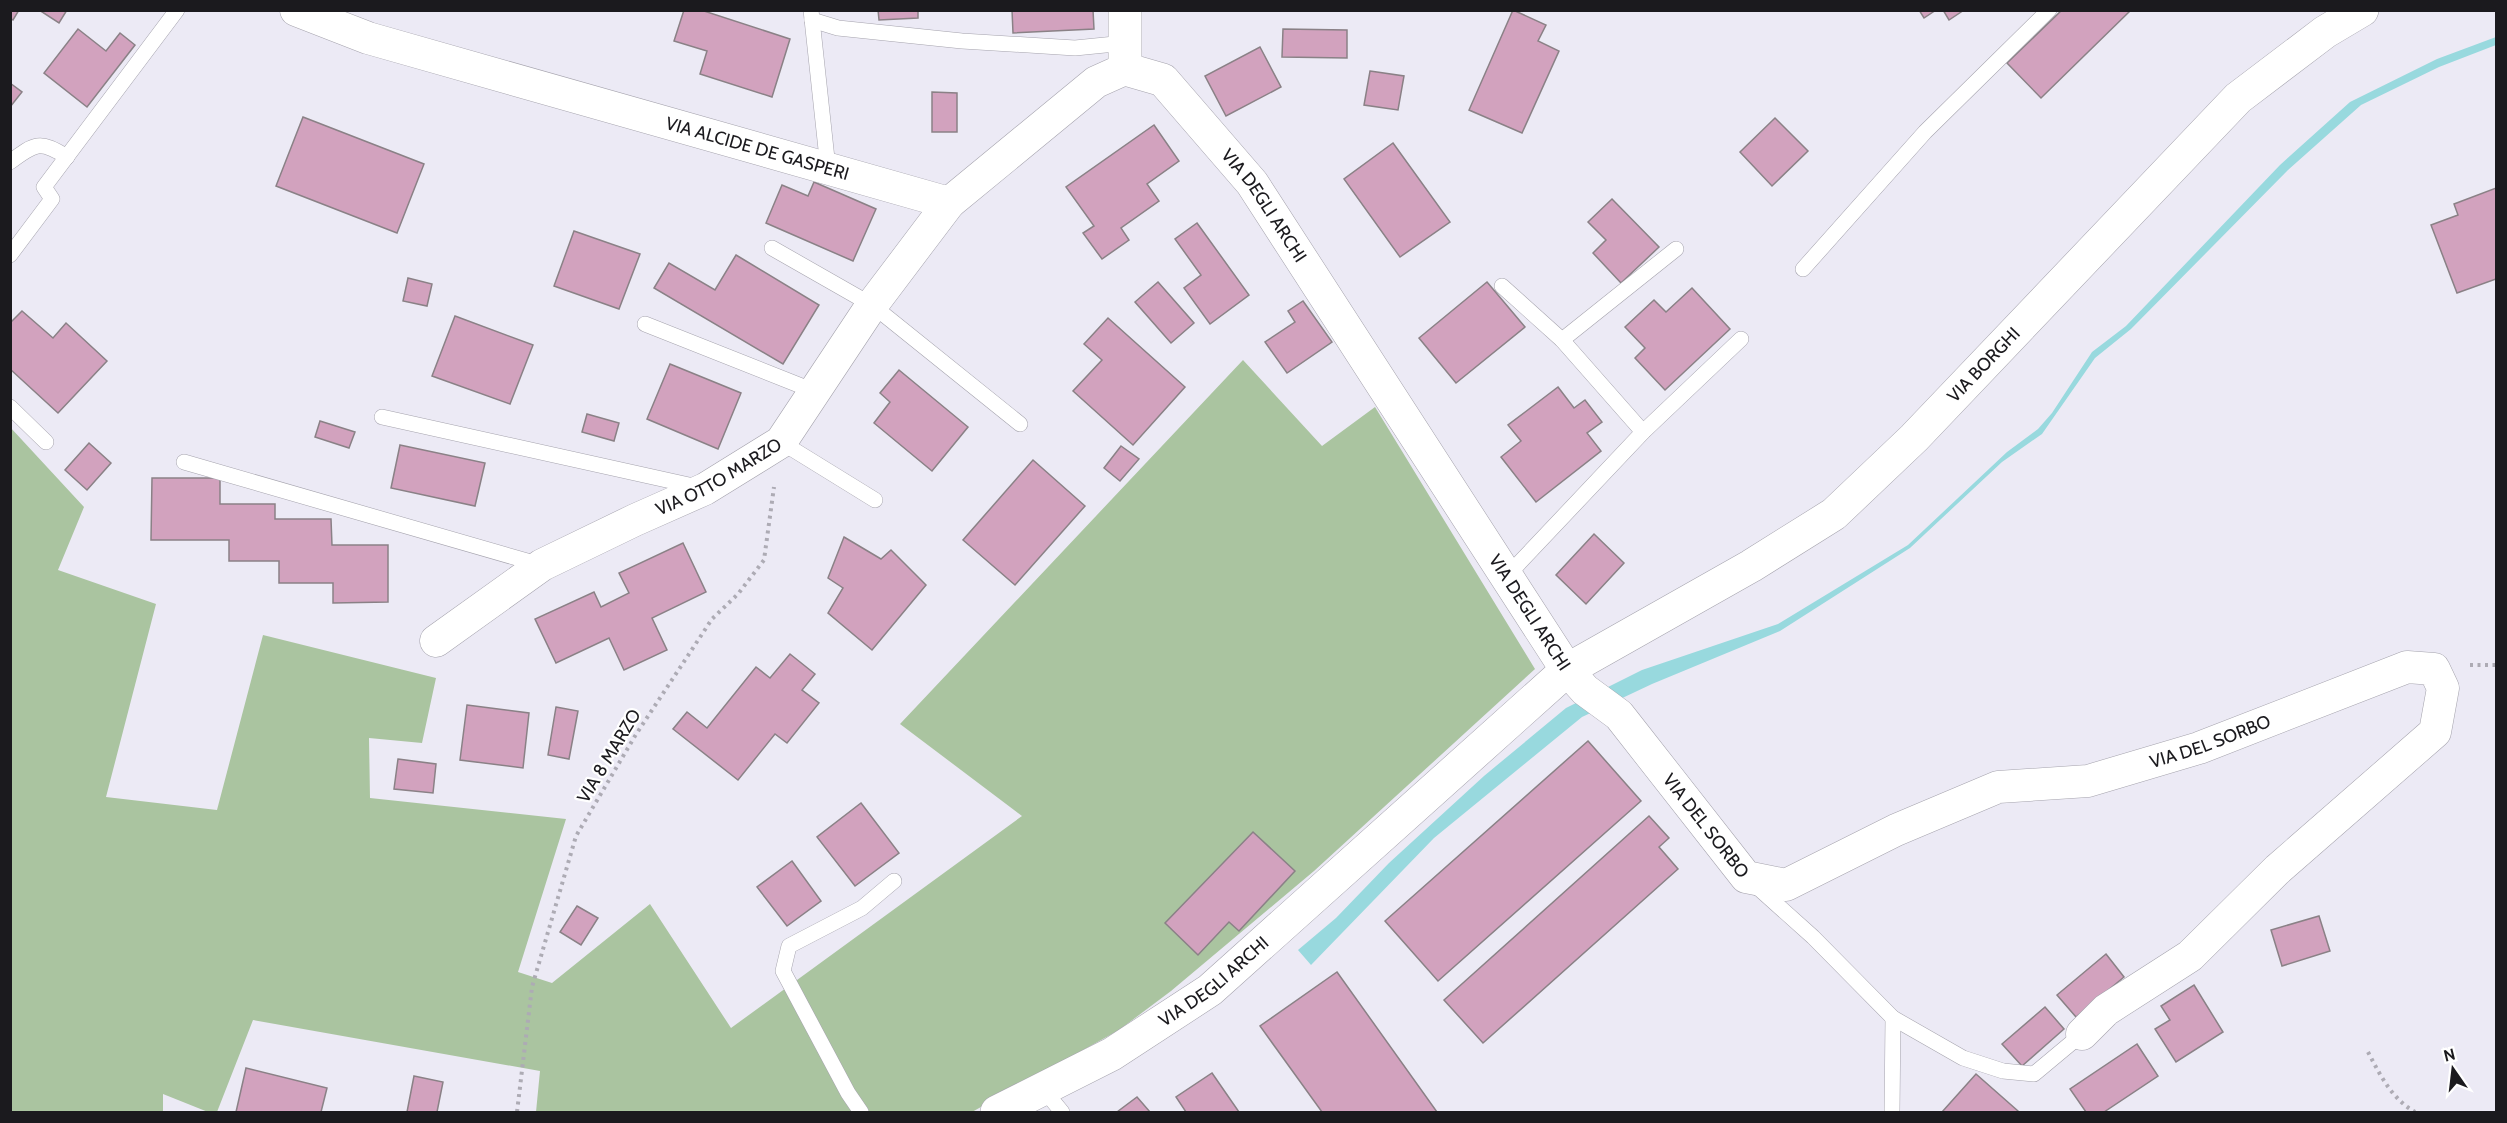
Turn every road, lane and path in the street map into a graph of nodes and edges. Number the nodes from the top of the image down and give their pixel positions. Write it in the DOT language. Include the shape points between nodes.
graph roads {
  1 [pos="177,10"];
  2 [pos="296,10"];
  3 [pos="1125,10"];
  4 [pos="2049,10"];
  5 [pos="2362,10"];
  6 [pos="811,15"];
  7 [pos="1125,56"];
  8 [pos="67,158"];
  9 [pos="10,162"];
  10 [pos="828,168"];
  11 [pos="949,203"];
  12 [pos="771,248"];
  13 [pos="1676,249"];
  14 [pos="10,255"];
  15 [pos="1803,269"];
  16 [pos="1502,286"];
  17 [pos="872,305"];
  18 [pos="645,324"];
  19 [pos="1741,339"];
  20 [pos="1562,340"];
  21 [pos="814,391"];
  22 [pos="10,406"];
  23 [pos="382,417"];
  24 [pos="1020,424"];
  25 [pos="1643,432"];
  26 [pos="46,442"];
  27 [pos="780,442"];
  28 [pos="184,462"];
  29 [pos="705,489"];
  30 [pos="875,500"];
  31 [pos="542,565"];
  32 [pos="1506,577"];
  33 [pos="436,641"];
  34 [pos="1576,680"];
  35 [pos="1746,877"];
  36 [pos="894,881"];
  37 [pos="1893,1018"];
  38 [pos="2082,1034"];
  39 [pos="2368,1052"];
  40 [pos="1052,1101"];
  41 [pos="517,1113"];
  42 [pos="861,1113"];
  43 [pos="997,1113"];
  44 [pos="1892,1113"];
  45 [pos="2415,1113"];
  1 -- 8 [label="lane"];
  2 -- 10 [label="street, VIA ALCIDE DE GASPERI" via="368,38"];
  3 -- 7 [label="main road"];
  4 -- 15 [label="lane" via="1925,132"];
  5 -- 34 [label="main road, VIA BORGHI" via="2325,32 2238,98 1914,438 1834,514"];
  6 -- 7 [label="lane" via="838,28 1075,48"];
  6 -- 10 [label="lane"];
  7 -- 11 [label="street"];
  7 -- 32 [label="main road, VIA DEGLI ARCHI" via="1163,80 1252,183"];
  8 -- 9 [label="lane" via="48,145 30,147"];
  8 -- 14 [label="lane" via="45,187 52,198"];
  10 -- 11 [label="street, VIA ALCIDE DE GASPERI"];
  11 -- 17 [label="street, VIA OTTO MARZO"];
  12 -- 17 [label="lane"];
  13 -- 20 [label="lane"];
  16 -- 20 [label="lane"];
  17 -- 21 [label="street, VIA OTTO MARZO"];
  17 -- 24 [label="lane"];
  18 -- 21 [label="lane"];
  19 -- 25 [label="lane"];
  20 -- 25 [label="lane"];
  21 -- 27 [label="street, VIA OTTO MARZO"];
  22 -- 26 [label="lane"];
  23 -- 29 [label="lane"];
  25 -- 32 [label="lane"];
  27 -- 29 [label="street, VIA OTTO MARZO"];
  27 -- 30 [label="lane"];
  27 -- 41 [label="path, VIA 8 MARZO" via="764,560 712,619 635,736 576,837 532,987"];
  28 -- 31 [label="lane"];
  29 -- 31 [label="street, VIA OTTO MARZO"];
  31 -- 33 [label="street, VIA OTTO MARZO"];
  32 -- 34 [label="main road, VIA DEGLI ARCHI"];
  34 -- 35 [label="street, VIA DEL SORBO" via="1618,715"];
  34 -- 40 [label="main road, VIA DEGLI ARCHI" via="1210,990 1112,1054"];
  35 -- 37 [label="lane" via="1813,937"];
  35 -- 38 [label="street, VIA DEL SORBO" via="1786,885 1896,830 1998,787 2088,780 2199,748 2407,667 2434,669 2443,688 2434,732 2278,869 2190,956 2106,1010"];
  36 -- 42 [label="lane" via="862,908 789,945 783,971"];
  37 -- 38 [label="lane" via="1963,1058 2003,1071 2034,1074"];
  37 -- 44 [label="lane"];
  39 -- 45 [label="path" via="2402,1105"];
  40 -- 43 [label="main road, VIA DEGLI ARCHI"];
}
